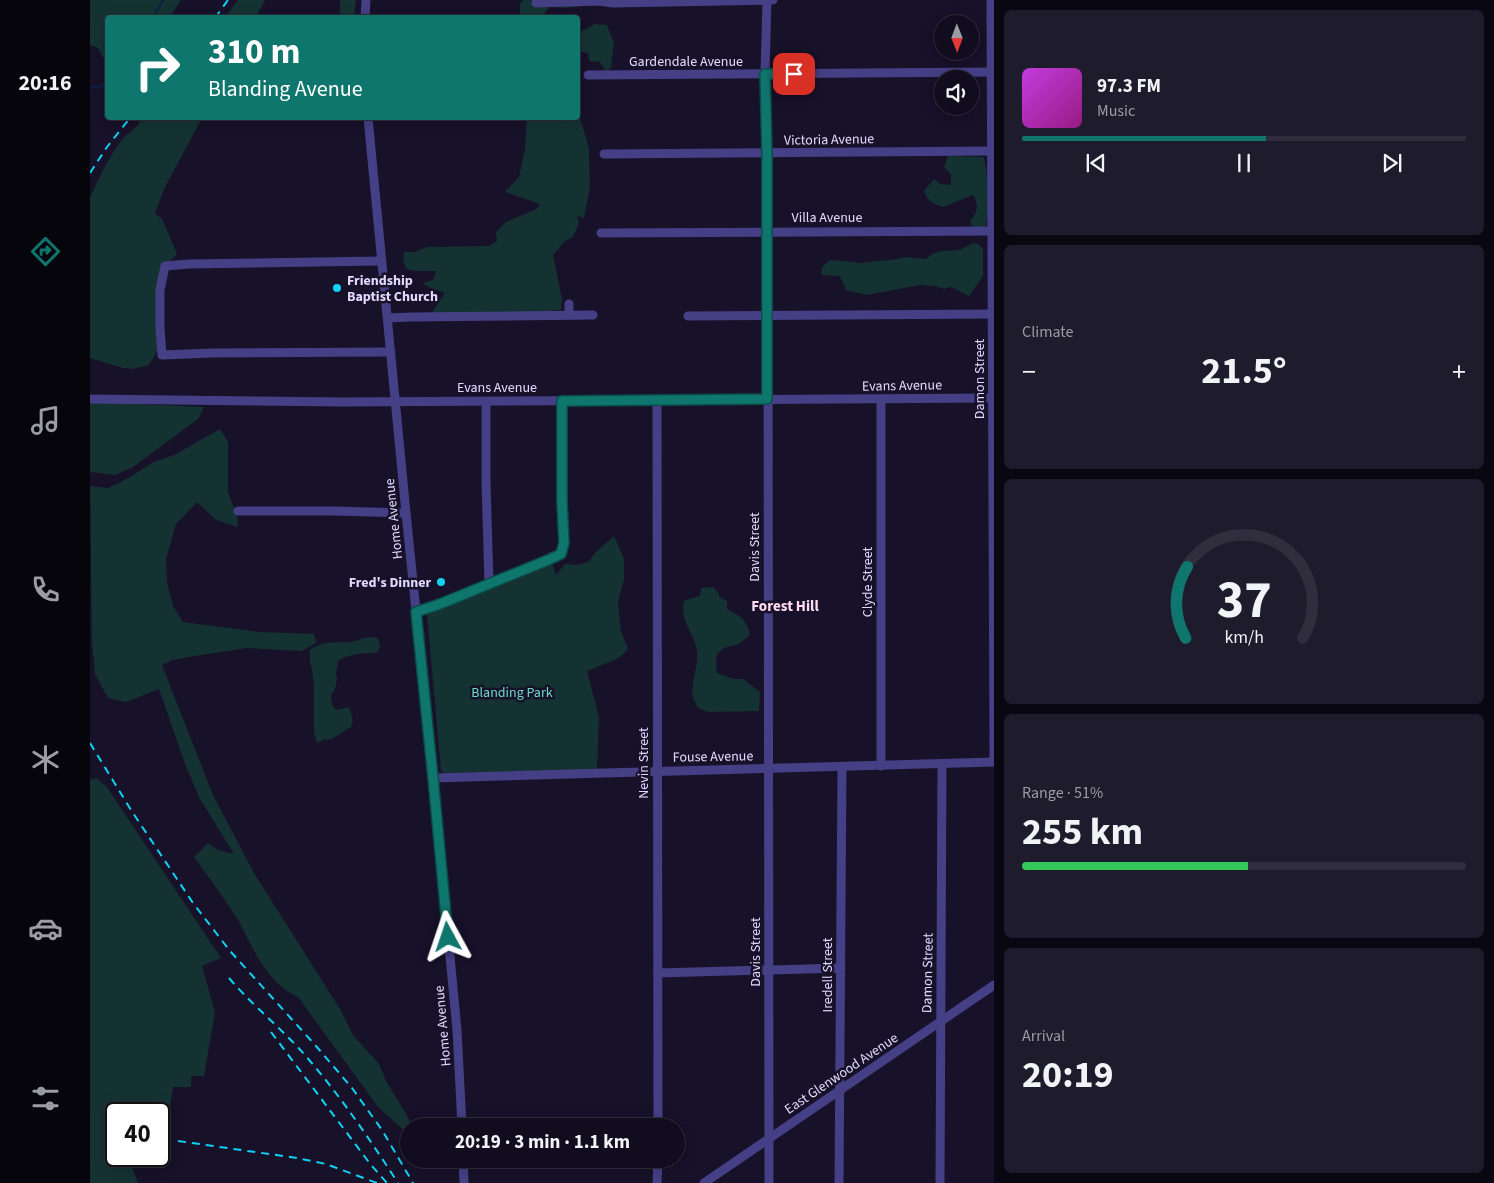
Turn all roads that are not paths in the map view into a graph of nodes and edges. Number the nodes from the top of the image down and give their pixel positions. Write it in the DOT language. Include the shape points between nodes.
graph roads {
  1 [pos="366,0"];
  2 [pos="767,0"];
  3 [pos="773,0"];
  4 [pos="991,0"];
  5 [pos="536,3"];
  6 [pos="365,15"];
  7 [pos="993,72"];
  8 [pos="765,74"];
  9 [pos="588,75"];
  10 [pos="368,120"];
  11 [pos="993,151"];
  12 [pos="604,154"];
  13 [pos="767,154"];
  14 [pos="767,231"];
  15 [pos="993,231"];
  16 [pos="601,233"];
  17 [pos="382,261"];
  18 [pos="569,304"];
  19 [pos="593,314"];
  20 [pos="993,314"];
  21 [pos="569,315"];
  22 [pos="688,316"];
  23 [pos="768,316"];
  24 [pos="388,318"];
  25 [pos="391,352"];
  26 [pos="993,398"];
  27 [pos="90,399"];
  28 [pos="767,399"];
  29 [pos="880,399"];
  30 [pos="657,400"];
  31 [pos="562,401"];
  32 [pos="395,402"];
  33 [pos="486,402"];
  34 [pos="238,511"];
  35 [pos="406,513"];
  36 [pos="489,583"];
  37 [pos="416,612"];
  38 [pos="994,758"];
  39 [pos="994,762"];
  40 [pos="942,764"];
  41 [pos="881,766"];
  42 [pos="842,767"];
  43 [pos="769,769"];
  44 [pos="657,771"];
  45 [pos="433,778"];
  46 [pos="840,968"];
  47 [pos="770,970"];
  48 [pos="658,973"];
  49 [pos="994,986"];
  50 [pos="940,1022"];
  51 [pos="840,1090"];
  52 [pos="462,1118"];
  53 [pos="658,1118"];
  54 [pos="769,1139"];
  55 [pos="463,1168"];
  56 [pos="658,1168"];
  57 [pos="464,1183"];
  58 [pos="658,1183"];
  59 [pos="704,1183"];
  60 [pos="769,1183"];
  61 [pos="839,1183"];
  62 [pos="940,1183"];
  1 -- 6 [label="street"];
  2 -- 3 [label="street"];
  2 -- 5 [label="street"];
  2 -- 8 [label="street, Davis Street"];
  4 -- 7 [label="street, Damon Street"];
  7 -- 8 [label="street, Gardendale Avenue"];
  7 -- 11 [label="street, Damon Street"];
  8 -- 9 [label="street, Gardendale Avenue"];
  8 -- 13 [label="street, Davis Street"];
  10 -- 17 [label="street, Home Avenue"];
  11 -- 13 [label="street, Victoria Avenue"];
  11 -- 15 [label="street, Damon Street"];
  12 -- 13 [label="street, Victoria Avenue"];
  13 -- 14 [label="street, Davis Street"];
  14 -- 15 [label="street, Villa Avenue"];
  14 -- 16 [label="street, Villa Avenue"];
  14 -- 23 [label="street, Davis Street"];
  15 -- 20 [label="street, Damon Street"];
  17 -- 24 [label="street, Home Avenue"];
  17 -- 25 [label="street" via="165,266 160,290 162,355"];
  18 -- 21 [label="street"];
  19 -- 21 [label="street"];
  20 -- 23 [label="street"];
  20 -- 26 [label="street, Damon Street"];
  21 -- 24 [label="street"];
  22 -- 23 [label="street"];
  23 -- 28 [label="street, Davis Street"];
  24 -- 25 [label="street, Home Avenue"];
  25 -- 32 [label="street, Home Avenue"];
  26 -- 29 [label="street, Evans Avenue"];
  26 -- 38 [label="street, Damon Street"];
  27 -- 32 [label="street, Evans Avenue"];
  28 -- 29 [label="street, Evans Avenue"];
  28 -- 30 [label="street, Evans Avenue"];
  28 -- 43 [label="street, Davis Street"];
  29 -- 41 [label="street, Clyde Street"];
  30 -- 31 [label="street, Evans Avenue"];
  30 -- 44 [label="street, Nevin Street"];
  31 -- 33 [label="street, Evans Avenue"];
  31 -- 36 [label="street" via="561,554"];
  32 -- 33 [label="street, Evans Avenue"];
  32 -- 35 [label="street, Home Avenue"];
  33 -- 36 [label="street"];
  34 -- 35 [label="street"];
  35 -- 37 [label="street, Home Avenue"];
  36 -- 37 [label="street"];
  37 -- 45 [label="street, Home Avenue"];
  39 -- 40 [label="street, Fouse Avenue"];
  40 -- 41 [label="street, Fouse Avenue"];
  40 -- 50 [label="street, Damon Street"];
  41 -- 42 [label="street, Fouse Avenue"];
  42 -- 43 [label="street, Fouse Avenue"];
  42 -- 46 [label="street, Iredell Street"];
  43 -- 44 [label="street, Fouse Avenue"];
  43 -- 47 [label="street, Davis Street"];
  44 -- 45 [label="street, Fouse Avenue"];
  44 -- 48 [label="street, Nevin Street"];
  45 -- 52 [label="street, Home Avenue" via="457,1030"];
  46 -- 47 [label="street"];
  46 -- 51 [label="street, Iredell Street"];
  47 -- 48 [label="street"];
  47 -- 54 [label="street, Davis Street"];
  48 -- 53 [label="street, Nevin Street"];
  49 -- 50 [label="street, East Glenwood Avenue"];
  50 -- 51 [label="street, East Glenwood Avenue"];
  50 -- 62 [label="street, Damon Street"];
  51 -- 54 [label="street, East Glenwood Avenue"];
  51 -- 61 [label="street, Iredell Street"];
  54 -- 59 [label="street, East Glenwood Avenue"];
  54 -- 60 [label="street, Davis Street"];
  55 -- 57 [label="street"];
  56 -- 58 [label="street"];
}
